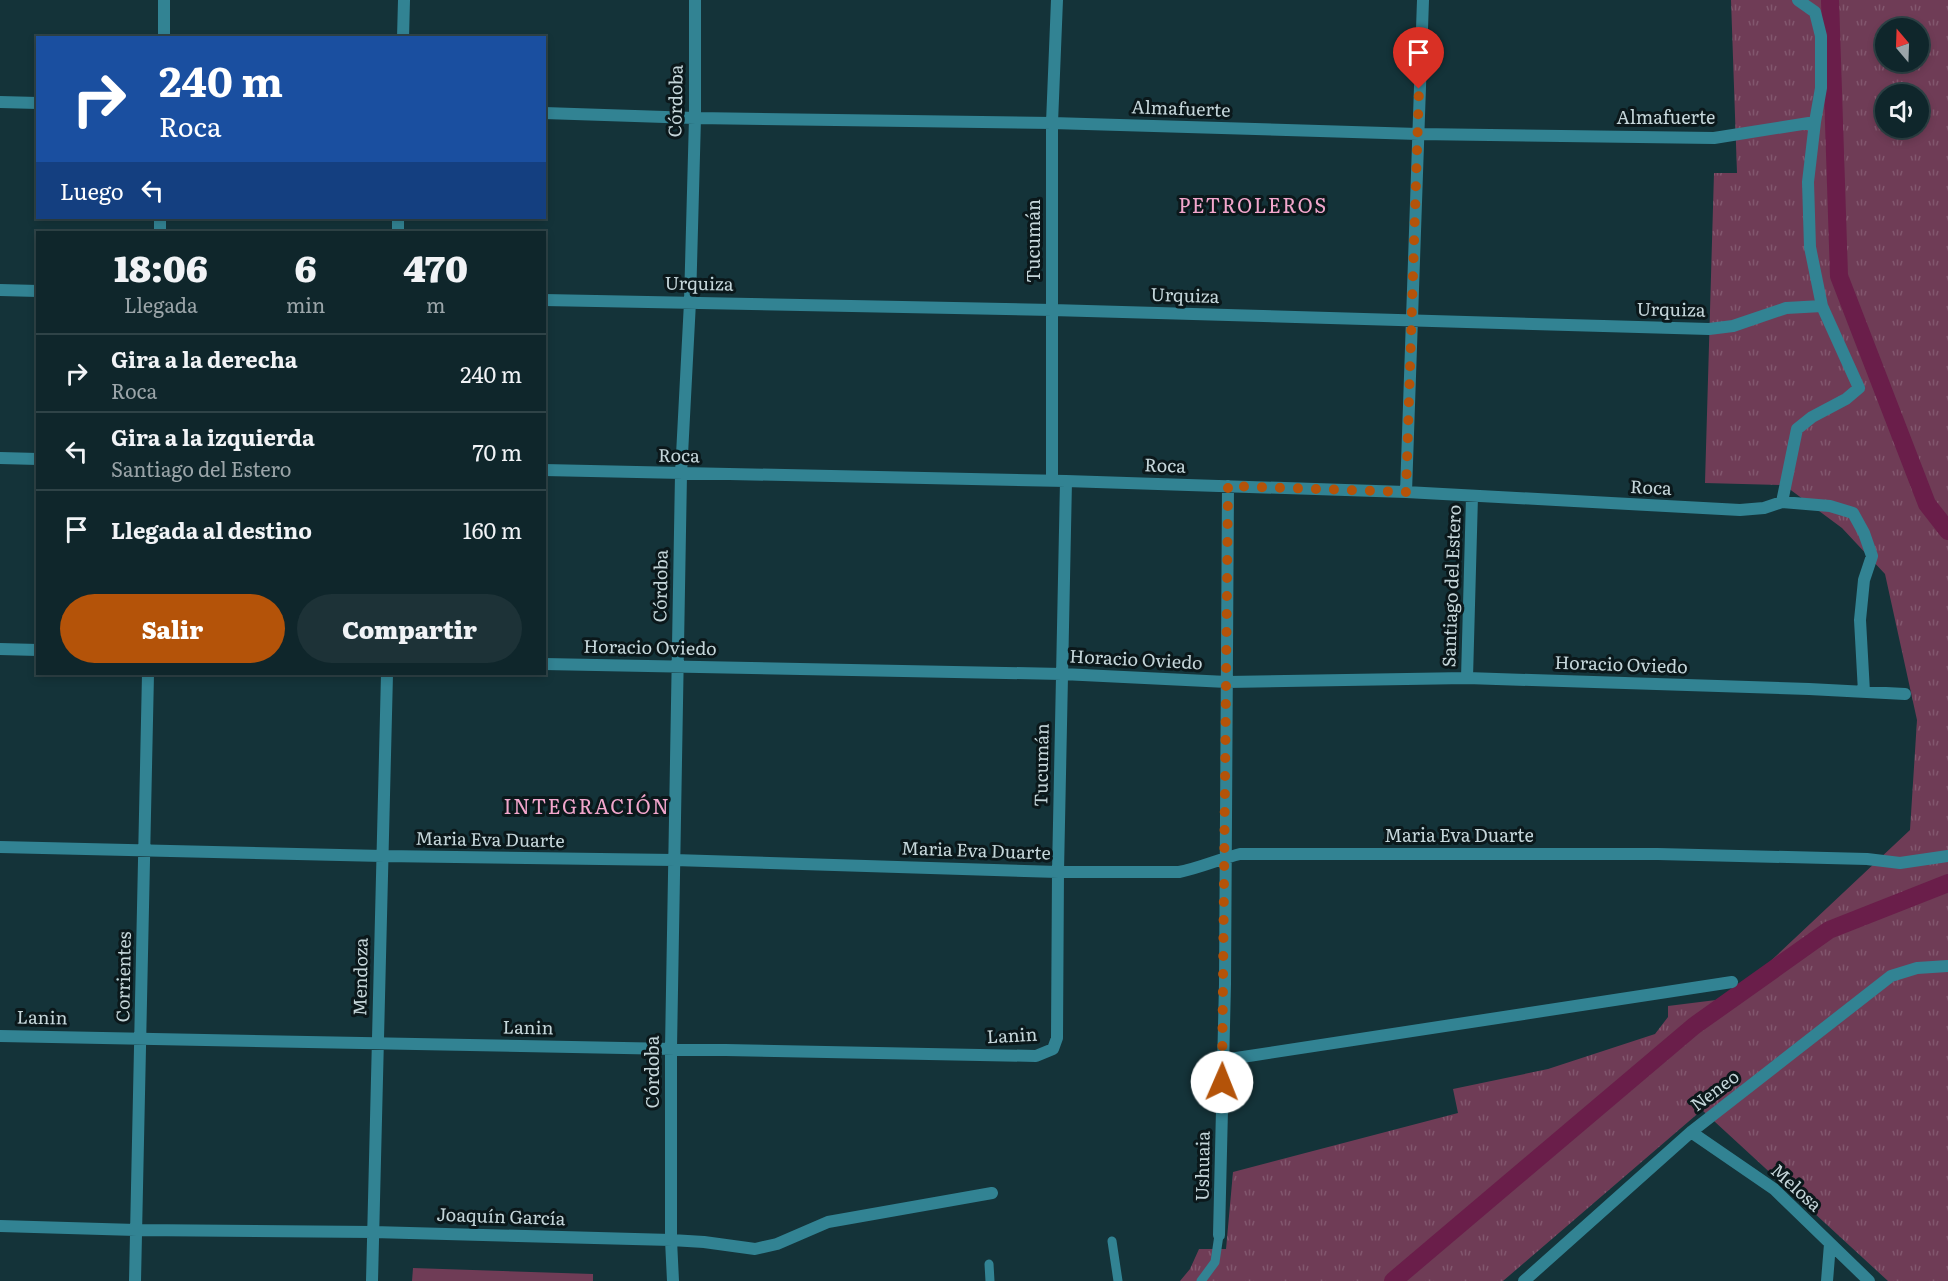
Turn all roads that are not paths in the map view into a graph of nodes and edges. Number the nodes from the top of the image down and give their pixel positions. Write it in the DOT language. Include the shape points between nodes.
graph roads {
  1 [pos="164,0"];
  2 [pos="404,0"];
  3 [pos="695,0"];
  4 [pos="1057,0"];
  5 [pos="1422,0"];
  6 [pos="1798,0"];
  7 [pos="164,36"];
  8 [pos="403,36"];
  9 [pos="0,102"];
  10 [pos="36,103"];
  11 [pos="546,113"];
  12 [pos="694,118"];
  13 [pos="1815,122"];
  14 [pos="1052,123"];
  15 [pos="1418,134"];
  16 [pos="0,290"];
  17 [pos="36,291"];
  18 [pos="546,300"];
  19 [pos="690,302"];
  20 [pos="1822,306"];
  21 [pos="1052,310"];
  22 [pos="1411,321"];
  23 [pos="0,458"];
  24 [pos="36,459"];
  25 [pos="546,470"];
  26 [pos="681,474"];
  27 [pos="1052,481"];
  28 [pos="1066,481"];
  29 [pos="1228,486"];
  30 [pos="1406,492"];
  31 [pos="1472,496"];
  32 [pos="1782,502"];
  33 [pos="0,649"];
  34 [pos="36,651"];
  35 [pos="546,664"];
  36 [pos="678,667"];
  37 [pos="1062,674"];
  38 [pos="148,675"];
  39 [pos="387,675"];
  40 [pos="1467,678"];
  41 [pos="1227,682"];
  42 [pos="1864,692"];
  43 [pos="1905,694"];
  44 [pos="0,847"];
  45 [pos="144,850"];
  46 [pos="382,856"];
  47 [pos="1948,856"];
  48 [pos="1225,857"];
  49 [pos="674,860"];
  50 [pos="1058,872"];
  51 [pos="1948,966"];
  52 [pos="1732,982"];
  53 [pos="0,1036"];
  54 [pos="140,1038"];
  55 [pos="378,1044"];
  56 [pos="671,1048"];
  57 [pos="1053,1049"];
  58 [pos="1223,1060"];
  59 [pos="1691,1132"];
  60 [pos="992,1193"];
  61 [pos="0,1226"];
  62 [pos="136,1230"];
  63 [pos="373,1232"];
  64 [pos="1219,1235"];
  65 [pos="671,1240"];
  66 [pos="1112,1241"];
  67 [pos="1830,1244"];
  68 [pos="989,1264"];
  69 [pos="135,1281"];
  70 [pos="372,1281"];
  71 [pos="673,1281"];
  72 [pos="990,1281"];
  73 [pos="1118,1281"];
  74 [pos="1201,1281"];
  75 [pos="1524,1281"];
  76 [pos="1827,1281"];
  77 [pos="1869,1281"];
  1 -- 7 [label="street"];
  2 -- 8 [label="street"];
  3 -- 12 [label="street, Córdoba"];
  4 -- 14 [label="street, Tucumán"];
  5 -- 15 [label="street"];
  6 -- 13 [label="street" via="1815,12 1821,36 1821,88"];
  9 -- 10 [label="street"];
  11 -- 12 [label="street, Almafuerte"];
  12 -- 14 [label="street, Almafuerte"];
  12 -- 19 [label="street, Córdoba"];
  13 -- 15 [label="street, Almafuerte" via="1714,138"];
  13 -- 20 [label="street" via="1808,182 1810,247"];
  14 -- 15 [label="street, Almafuerte"];
  14 -- 21 [label="street, Tucumán"];
  15 -- 22 [label="street"];
  16 -- 17 [label="street"];
  18 -- 19 [label="street, Urquiza"];
  19 -- 21 [label="street, Urquiza"];
  19 -- 26 [label="street, Córdoba"];
  20 -- 22 [label="street, Urquiza" via="1786,308 1732,326 1709,329"];
  20 -- 32 [label="street" via="1859,388 1797,429"];
  21 -- 22 [label="street, Urquiza"];
  21 -- 27 [label="street, Tucumán"];
  22 -- 30 [label="street"];
  23 -- 24 [label="street"];
  25 -- 26 [label="street, Roca"];
  26 -- 27 [label="street, Roca"];
  26 -- 36 [label="street, Córdoba"];
  27 -- 28 [label="street, Roca"];
  28 -- 29 [label="street, Roca"];
  28 -- 37 [label="street, Tucumán"];
  29 -- 30 [label="street, Roca"];
  29 -- 41 [label="street, Ushuaia"];
  30 -- 31 [label="street, Roca"];
  31 -- 32 [label="street, Roca" via="1740,510"];
  31 -- 40 [label="street, Santiago del Estero"];
  32 -- 42 [label="street, Roca" via="1830,506 1853,513 1864,533 1872,556 1864,580 1860,620"];
  33 -- 34 [label="street"];
  35 -- 36 [label="street, Horacio Oviedo"];
  36 -- 37 [label="street, Horacio Oviedo"];
  36 -- 49 [label="street, Córdoba"];
  37 -- 41 [label="street, Horacio Oviedo"];
  37 -- 50 [label="street, Tucumán"];
  38 -- 45 [label="street, Corrientes"];
  39 -- 46 [label="street, Mendoza"];
  40 -- 41 [label="street, Horacio Oviedo"];
  40 -- 42 [label="street, Horacio Oviedo"];
  41 -- 48 [label="street, Ushuaia"];
  42 -- 43 [label="street, Horacio Oviedo"];
  44 -- 45 [label="street, Maria Eva Duarte"];
  45 -- 46 [label="street, Maria Eva Duarte"];
  45 -- 54 [label="street, Corrientes"];
  46 -- 49 [label="street, Maria Eva Duarte"];
  46 -- 55 [label="street, Mendoza"];
  47 -- 48 [label="street, Maria Eva Duarte" via="1900,863 1658,854"];
  48 -- 50 [label="street, Maria Eva Duarte" via="1179,872"];
  48 -- 58 [label="street, Ushuaia"];
  49 -- 50 [label="street, Maria Eva Duarte"];
  49 -- 56 [label="street, Córdoba"];
  50 -- 57 [label="street, Tucumán" via="1057,1038"];
  51 -- 59 [label="street, Neneo" via="1917,968 1891,976"];
  52 -- 58 [label="street"];
  53 -- 54 [label="street, Lanin"];
  54 -- 55 [label="street, Lanin"];
  54 -- 62 [label="street, Corrientes"];
  55 -- 56 [label="street, Lanin"];
  55 -- 63 [label="street, Mendoza"];
  56 -- 57 [label="street, Lanin" via="1036,1056"];
  56 -- 65 [label="street, Córdoba"];
  58 -- 64 [label="street, Ushuaia"];
  59 -- 67 [label="street, Melosa" via="1774,1189"];
  59 -- 75 [label="street, Neneo"];
  60 -- 65 [label="street, Joaquín García" via="828,1222 755,1250"];
  61 -- 62 [label="street, Joaquín García"];
  62 -- 63 [label="street, Joaquín García"];
  62 -- 69 [label="street, Corrientes"];
  63 -- 65 [label="street, Joaquín García"];
  63 -- 70 [label="street, Mendoza"];
  64 -- 74 [label="lane" via="1215,1262"];
  65 -- 71 [label="street, Córdoba"];
  66 -- 73 [label="lane"];
  67 -- 76 [label="street"];
  67 -- 77 [label="street, Melosa"];
  68 -- 72 [label="lane"];
}
